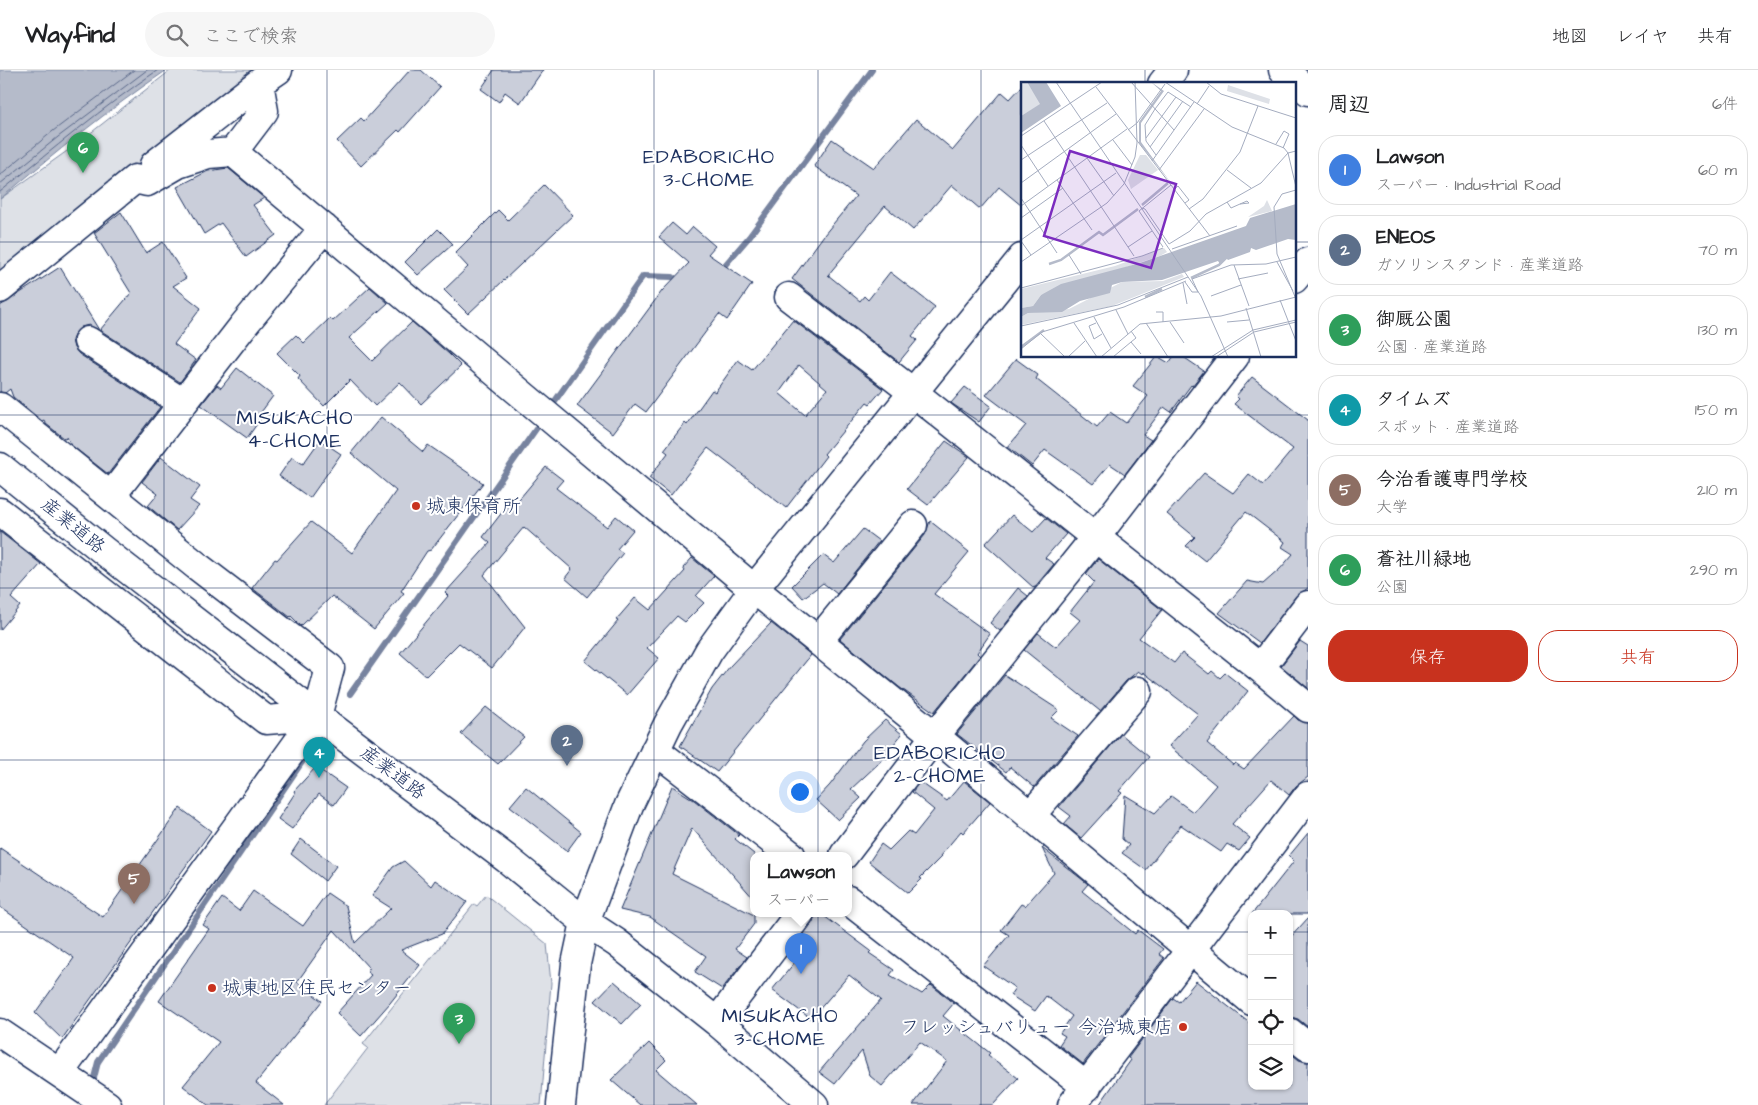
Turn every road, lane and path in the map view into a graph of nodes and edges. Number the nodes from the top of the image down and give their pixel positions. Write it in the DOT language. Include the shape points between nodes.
graph roads {
  1 [pos="1173,70"];
  2 [pos="1283,70"];
  3 [pos="269,76"];
  4 [pos="1164,82"];
  5 [pos="1308,91"];
  6 [pos="233,152"];
  7 [pos="135,180"];
  8 [pos="324,228"];
  9 [pos="1021,259"];
  10 [pos="1308,262"];
  11 [pos="1296,277"];
  12 [pos="0,289"];
  13 [pos="789,297"];
  14 [pos="88,341"];
  15 [pos="1233,358"];
  16 [pos="914,393"];
  17 [pos="184,403"];
  18 [pos="0,408"];
  19 [pos="0,467"];
  20 [pos="111,496"];
  21 [pos="0,512"];
  22 [pos="913,524"];
  23 [pos="1095,538"];
  24 [pos="754,589"];
  25 [pos="1308,605"];
  26 [pos="818,641"];
  27 [pos="1260,668"];
  28 [pos="1138,691"];
  29 [pos="1308,708"];
  30 [pos="317,716"];
  31 [pos="935,736"];
  32 [pos="655,750"];
  33 [pos="1308,796"];
  34 [pos="1030,816"];
  35 [pos="787,852"];
  36 [pos="846,852"];
  37 [pos="852,903"];
  38 [pos="797,917"];
  39 [pos="585,922"];
  40 [pos="1190,949"];
  41 [pos="1251,1000"];
  42 [pos="717,1022"];
  43 [pos="1293,1035"];
  44 [pos="4,1042"];
  45 [pos="1308,1047"];
  46 [pos="60,1072"];
  47 [pos="1080,1096"];
  48 [pos="107,1105"];
  49 [pos="560,1105"];
  50 [pos="814,1105"];
  1 -- 4 [label="street"];
  2 -- 5 [label="street"];
  3 -- 6 [label="street" via="264,111"];
  3 -- 7 [label="street"];
  6 -- 7 [label="street" via="208,154 178,164 146,182"];
  6 -- 8 [label="street"];
  7 -- 12 [label="street"];
  8 -- 17 [label="street" via="242,326"];
  8 -- 24 [label="street"];
  9 -- 16 [label="street"];
  10 -- 11 [label="street"];
  13 -- 16 [label="street"];
  14 -- 17 [label="street"];
  15 -- 23 [label="street"];
  16 -- 23 [label="street"];
  16 -- 24 [label="street"];
  17 -- 20 [label="street"];
  18 -- 20 [label="street"];
  19 -- 30 [label="street, 産業道路"];
  20 -- 30 [label="street" via="330,668"];
  21 -- 30 [label="street" via="266,720"];
  22 -- 26 [label="street"];
  23 -- 27 [label="street"];
  23 -- 31 [label="street"];
  24 -- 26 [label="street"];
  24 -- 32 [label="street" via="709,651"];
  25 -- 27 [label="street"];
  26 -- 31 [label="street"];
  27 -- 29 [label="street"];
  28 -- 34 [label="street"];
  30 -- 39 [label="street, 産業道路"];
  30 -- 46 [label="street"];
  31 -- 34 [label="street"];
  31 -- 36 [label="street"];
  32 -- 35 [label="street"];
  32 -- 39 [label="street" via="629,804"];
  33 -- 40 [label="street"];
  34 -- 40 [label="street"];
  37 -- 47 [label="street"];
  38 -- 42 [label="street"];
  39 -- 42 [label="street, 産業道路" via="617,943"];
  39 -- 49 [label="street" via="576,964"];
  40 -- 41 [label="street"];
  40 -- 47 [label="street"];
  42 -- 50 [label="street, 産業道路"];
  43 -- 45 [label="street"];
  44 -- 46 [label="street"];
  46 -- 48 [label="street"];
}
